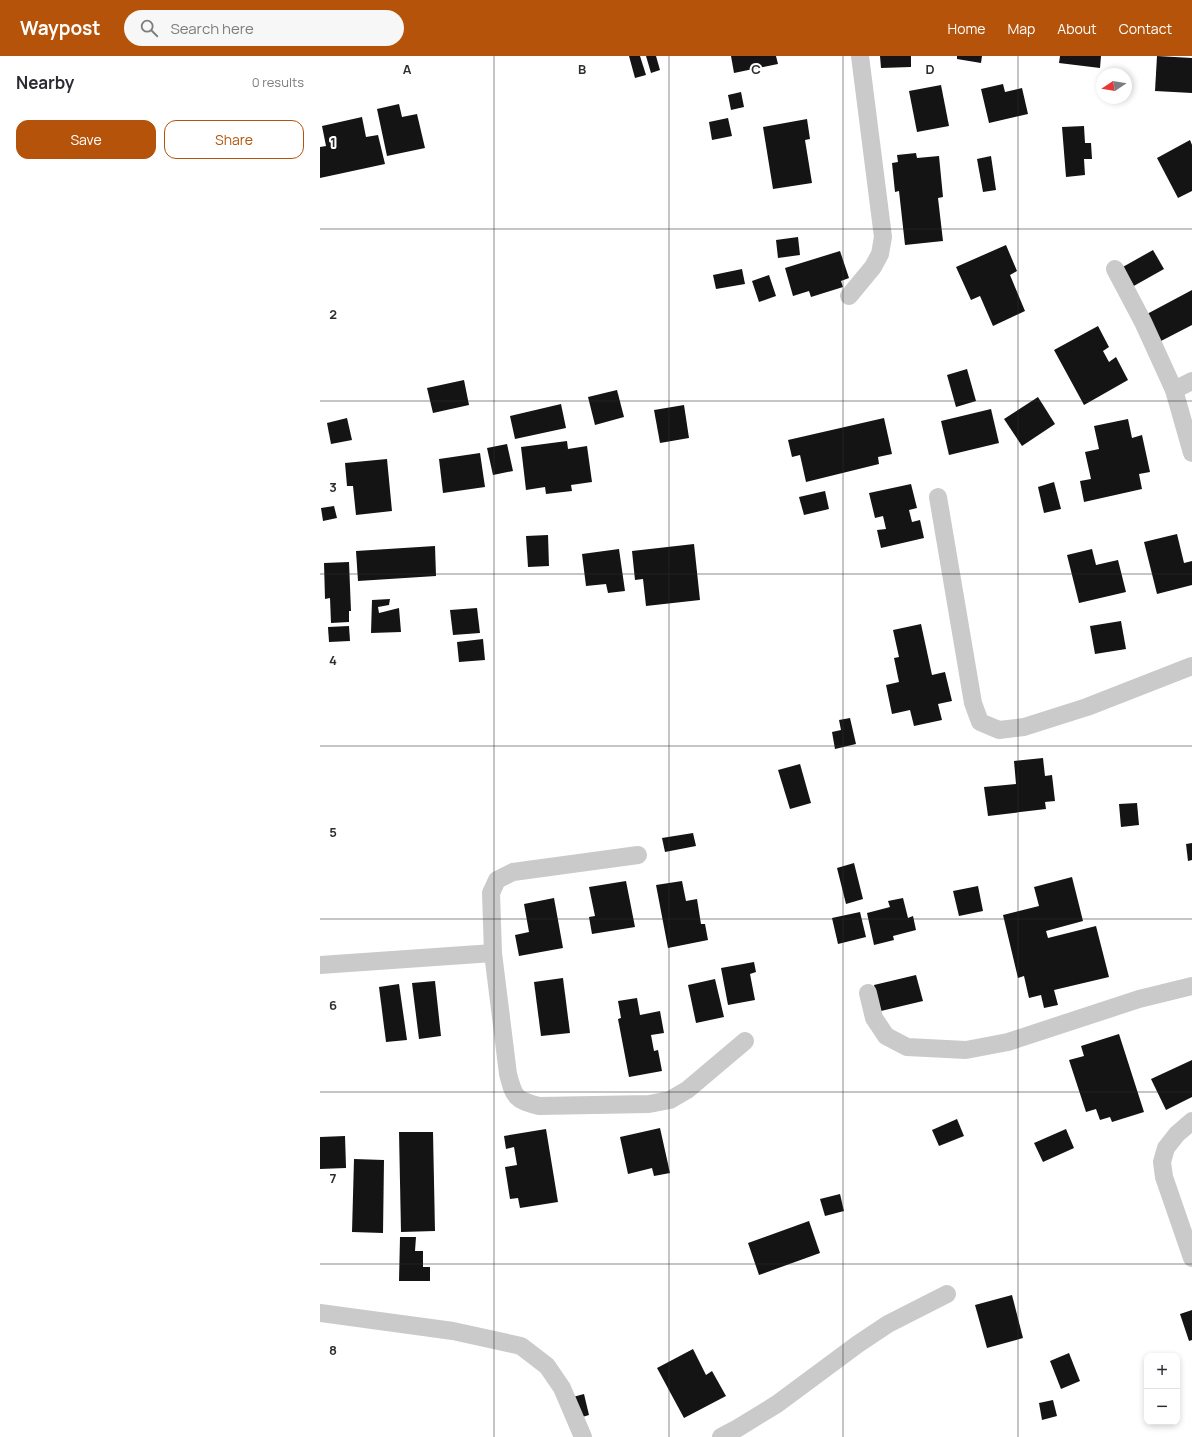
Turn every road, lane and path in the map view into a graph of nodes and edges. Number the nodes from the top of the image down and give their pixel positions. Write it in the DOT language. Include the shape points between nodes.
graph roads {
  1 [pos="860,56"];
  2 [pos="1115,269"];
  3 [pos="849,296"];
  4 [pos="1192,381"];
  5 [pos="1174,390"];
  6 [pos="1192,453"];
  7 [pos="938,497"];
  8 [pos="1192,666"];
  9 [pos="638,855"];
  10 [pos="493,953"];
  11 [pos="320,965"];
  12 [pos="1192,986"];
  13 [pos="868,993"];
  14 [pos="745,1041"];
  15 [pos="1192,1121"];
  16 [pos="1192,1258"];
  17 [pos="947,1294"];
  18 [pos="320,1314"];
  19 [pos="583,1437"];
  20 [pos="721,1437"];
  1 -- 3 [label="street" via="883,238 880,254 873,267"];
  2 -- 5 [label="street"];
  4 -- 5 [label="street"];
  5 -- 6 [label="street"];
  7 -- 8 [label="street" via="973,703 980,722 998,730 1024,727 1087,707"];
  9 -- 10 [label="street" via="513,872 497,880 491,893"];
  10 -- 11 [label="street"];
  10 -- 14 [label="street" via="508,1074 513,1092 522,1102 539,1106 649,1104 670,1100 687,1090"];
  12 -- 13 [label="street" via="1139,999 1008,1042 966,1050 908,1047 886,1036 874,1018"];
  15 -- 16 [label="street" via="1166,1148 1162,1162 1164,1177"];
  17 -- 20 [label="street" via="888,1324 777,1404"];
  18 -- 19 [label="street" via="453,1332 521,1346 547,1366 562,1388"];
}
